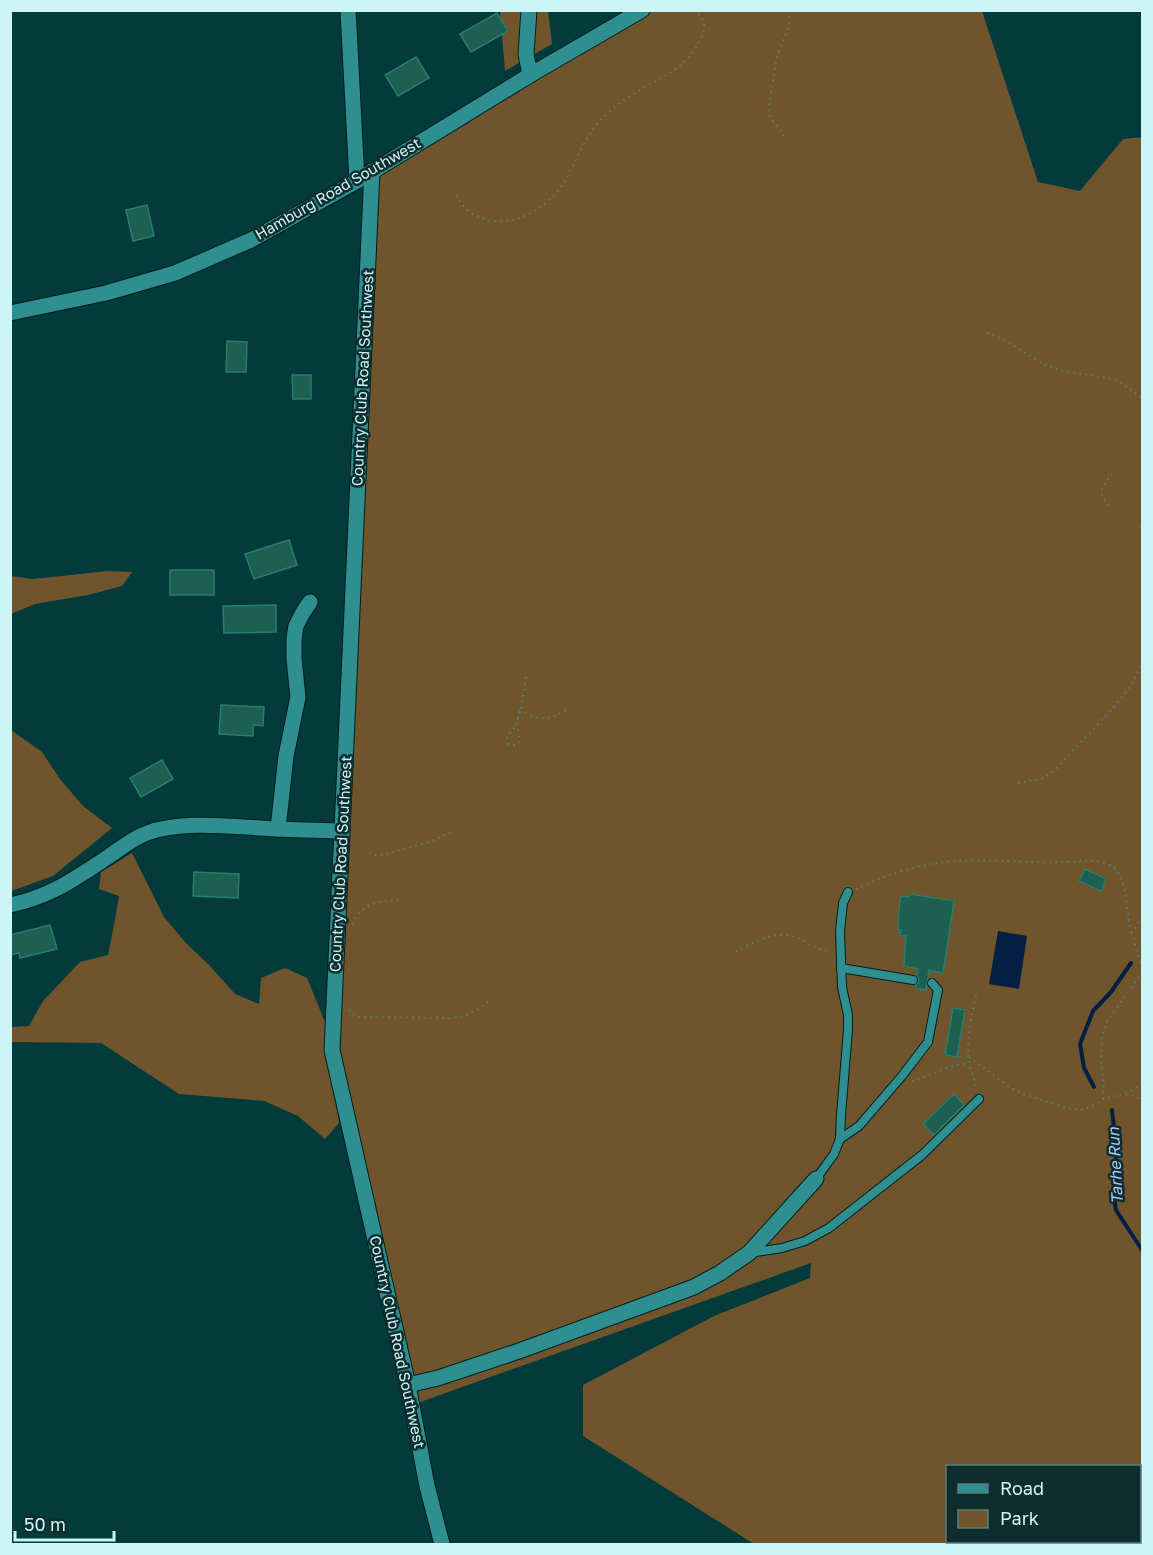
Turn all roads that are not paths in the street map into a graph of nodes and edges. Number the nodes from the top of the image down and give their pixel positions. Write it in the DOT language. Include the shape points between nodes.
graph roads {
  1 [pos="348,10"];
  2 [pos="529,10"];
  3 [pos="642,10"];
  4 [pos="530,75"];
  5 [pos="372,171"];
  6 [pos="357,181"];
  7 [pos="10,313"];
  8 [pos="310,602"];
  9 [pos="278,829"];
  10 [pos="342,831"];
  11 [pos="848,892"];
  12 [pos="10,905"];
  13 [pos="841,968"];
  14 [pos="913,980"];
  15 [pos="932,983"];
  16 [pos="979,1099"];
  17 [pos="840,1139"];
  18 [pos="816,1179"];
  19 [pos="749,1253"];
  20 [pos="408,1385"];
  21 [pos="442,1545"];
  1 -- 6 [label="street"];
  2 -- 4 [label="street" via="526,54"];
  3 -- 4 [label="street, Hamburg Road Southwest"];
  4 -- 5 [label="street, Hamburg Road Southwest"];
  5 -- 6 [label="street, Hamburg Road Southwest"];
  5 -- 10 [label="street, Country Club Road Southwest"];
  6 -- 7 [label="street, Hamburg Road Southwest" via="251,240 175,273 106,293"];
  8 -- 9 [label="street" via="294,639 298,697 286,756"];
  9 -- 10 [label="street"];
  9 -- 12 [label="street" via="183,826 145,834 64,886"];
  10 -- 20 [label="street, Country Club Road Southwest" via="332,1050"];
  11 -- 13 [label="lane" via="840,931"];
  13 -- 14 [label="lane"];
  13 -- 17 [label="lane" via="848,1030"];
  15 -- 17 [label="lane" via="938,990 928,1042 859,1126"];
  16 -- 19 [label="lane" via="922,1155 829,1228 805,1241"];
  17 -- 18 [label="lane"];
  18 -- 19 [label="street"];
  19 -- 20 [label="street" via="694,1287 519,1351"];
  20 -- 21 [label="street, Country Club Road Southwest"];
}
